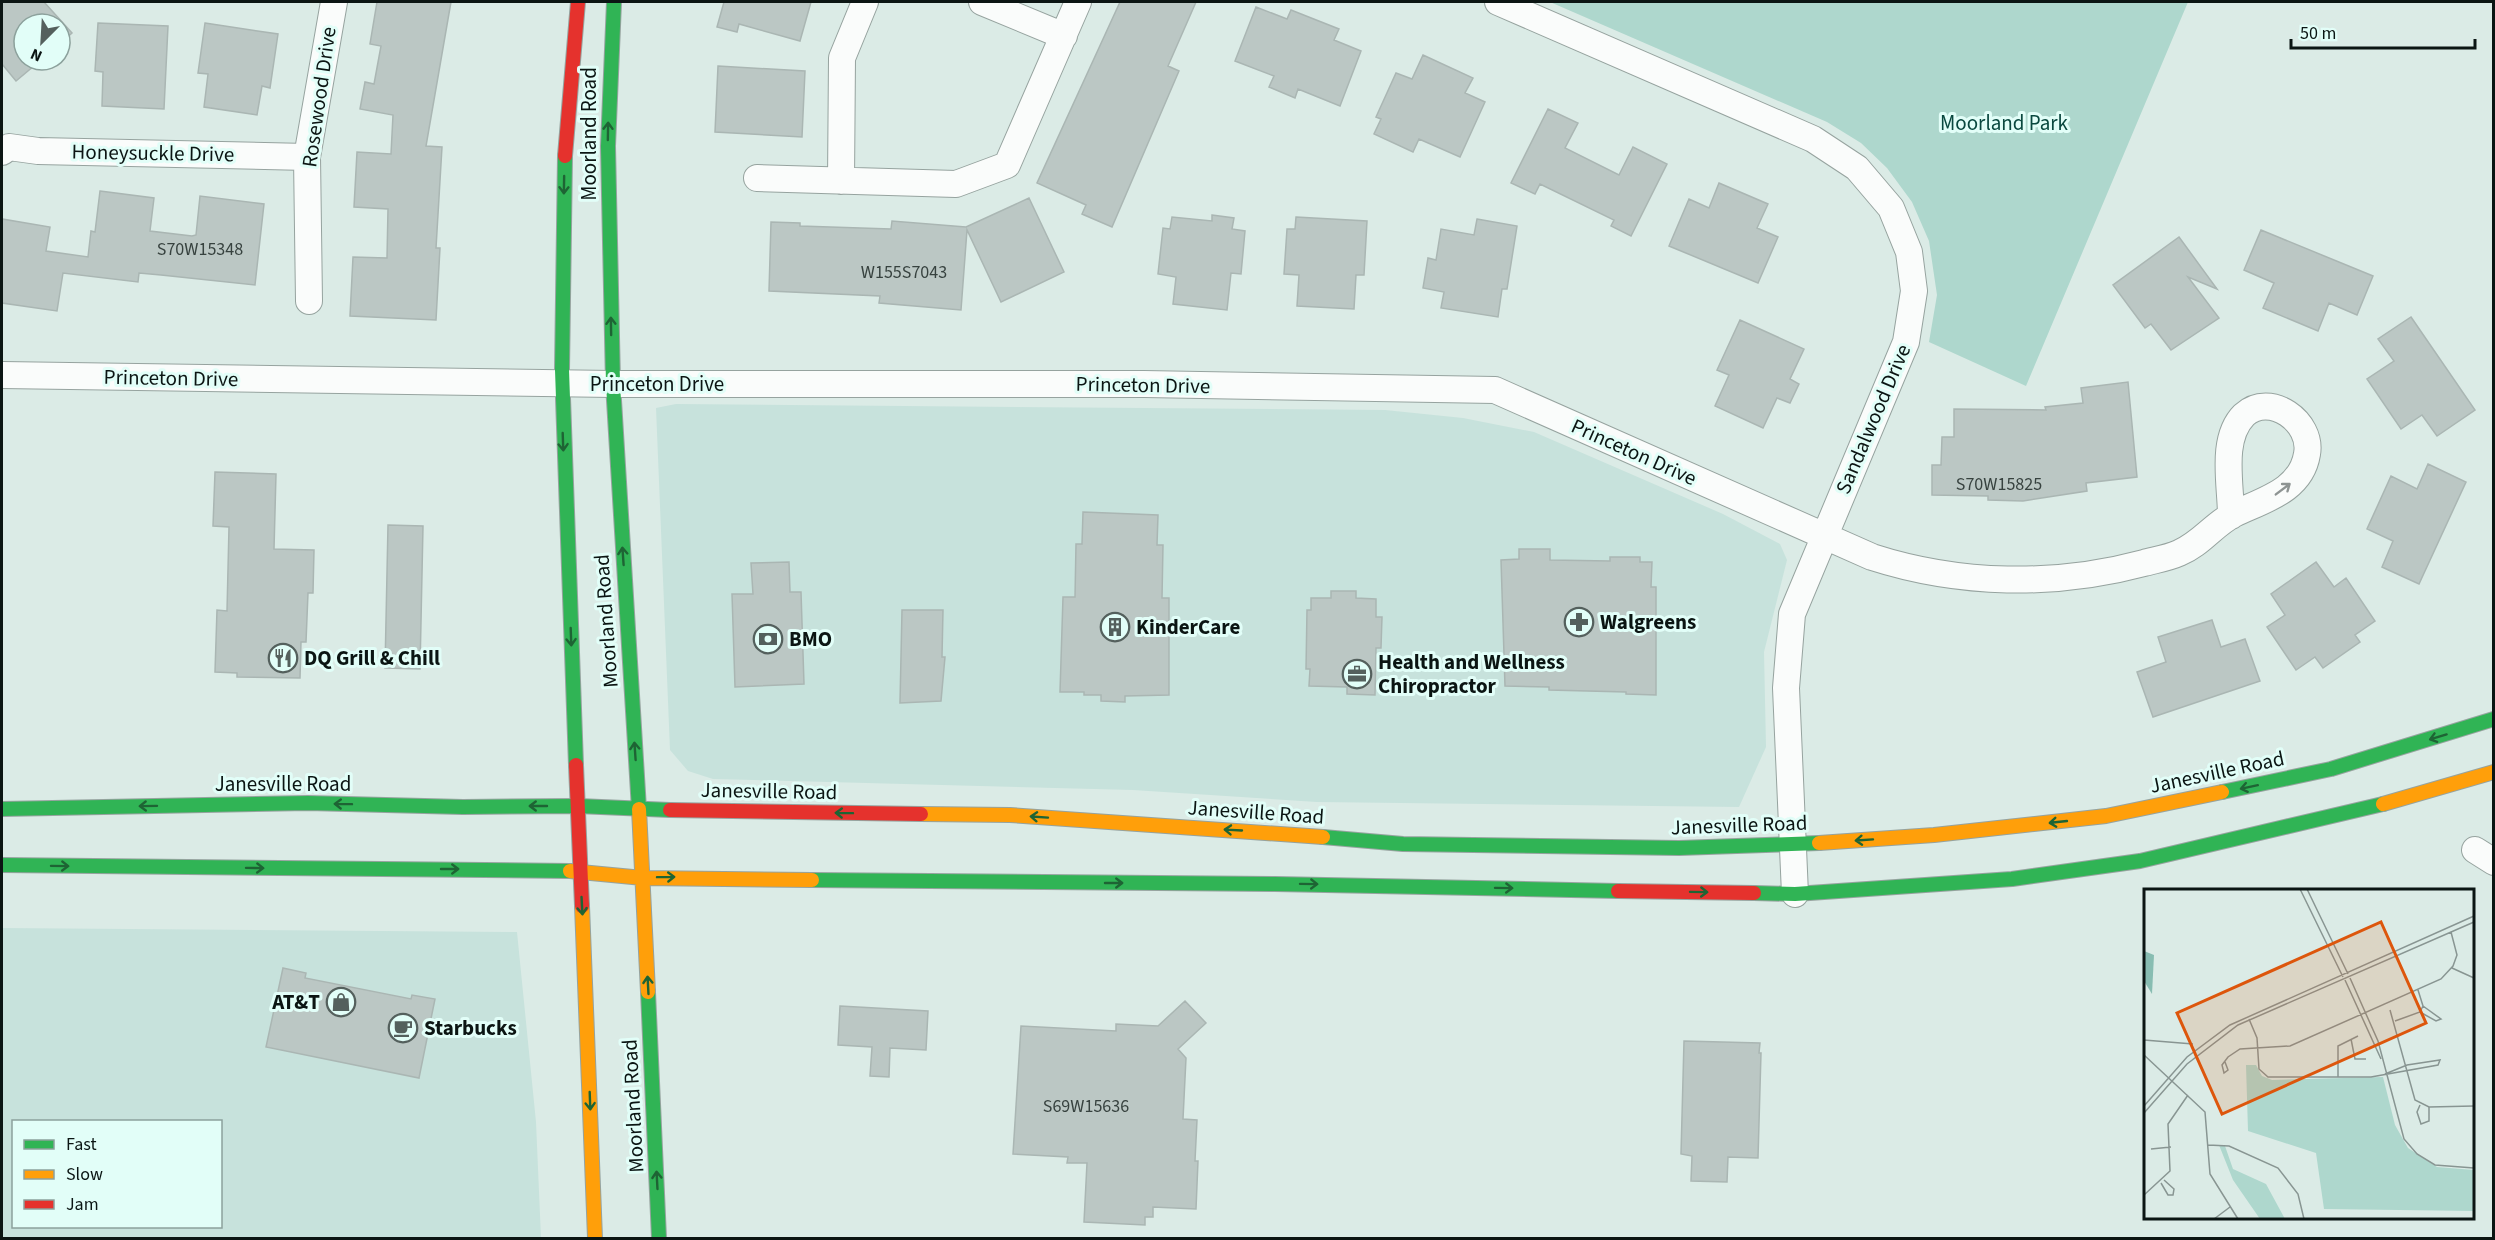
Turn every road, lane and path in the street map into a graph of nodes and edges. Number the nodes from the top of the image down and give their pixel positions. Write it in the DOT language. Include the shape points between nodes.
graph roads {
  1 [pos="334,2"];
  2 [pos="578,2"];
  3 [pos="614,2"];
  4 [pos="865,2"];
  5 [pos="981,2"];
  6 [pos="1078,2"];
  7 [pos="1498,2"];
  8 [pos="1064,36"];
  9 [pos="4,145"];
  10 [pos="307,157"];
  11 [pos="757,178"];
  12 [pos="841,181"];
  13 [pos="309,301"];
  14 [pos="2,375"];
  15 [pos="561,384"];
  16 [pos="613,384"];
  17 [pos="2231,516"];
  18 [pos="1824,535"];
  19 [pos="2493,719"];
  20 [pos="2493,772"];
  21 [pos="578,806"];
  22 [pos="2,809"];
  23 [pos="639,809"];
  24 [pos="1792,845"];
  25 [pos="2,866"];
  26 [pos="580,871"];
  27 [pos="643,878"];
  28 [pos="1795,894"];
  29 [pos="595,1239"];
  30 [pos="659,1239"];
  1 -- 10 [label="street, Rosewood Drive"];
  2 -- 15 [label="main road, Moorland Road, one-way" via="565,154"];
  16 -- 3 [label="main road, Moorland Road, one-way" via="608,146"];
  4 -- 12 [label="street" via="842,57"];
  5 -- 8 [label="street"];
  6 -- 8 [label="street"];
  7 -- 18 [label="street, Sandalwood Drive" via="1813,138 1857,168 1891,208 1909,252 1914,291 1906,342"];
  8 -- 12 [label="street" via="1007,165 956,184"];
  9 -- 10 [label="street, Honeysuckle Drive" via="38,151"];
  10 -- 13 [label="street, Rosewood Drive"];
  11 -- 12 [label="street"];
  14 -- 15 [label="street, Princeton Drive"];
  15 -- 16 [label="street, Princeton Drive"];
  15 -- 21 [label="main road, Moorland Road, one-way"];
  16 -- 18 [label="street, Princeton Drive" via="1144,384 1495,390"];
  23 -- 16 [label="main road, Moorland Road, one-way"];
  17 -- 18 [label="street, Princeton Drive" via="2178,554 2083,576 2023,580 1984,579 1904,567"];
  18 -- 24 [label="street, Sandalwood Drive" via="1792,614 1786,688"];
  19 -- 24 [label="main road, Janesville Road, one-way" via="2331,769 2106,816 1934,835"];
  20 -- 28 [label="main road" via="2406,800 2140,861 2012,879"];
  21 -- 22 [label="main road, Janesville Road, one-way" via="308,803"];
  21 -- 23 [label="main road, Janesville Road"];
  21 -- 26 [label="main road, Moorland Road"];
  24 -- 23 [label="main road, Janesville Road, one-way" via="1679,848 1403,844 1010,815"];
  23 -- 27 [label="main road, Moorland Road"];
  24 -- 28 [label="street, Sandalwood Drive"];
  25 -- 26 [label="main road, one-way"];
  26 -- 27 [label="main road"];
  26 -- 29 [label="main road, Moorland Road, one-way"];
  27 -- 28 [label="main road, one-way"];
  30 -- 27 [label="main road, Moorland Road, one-way"];
}
